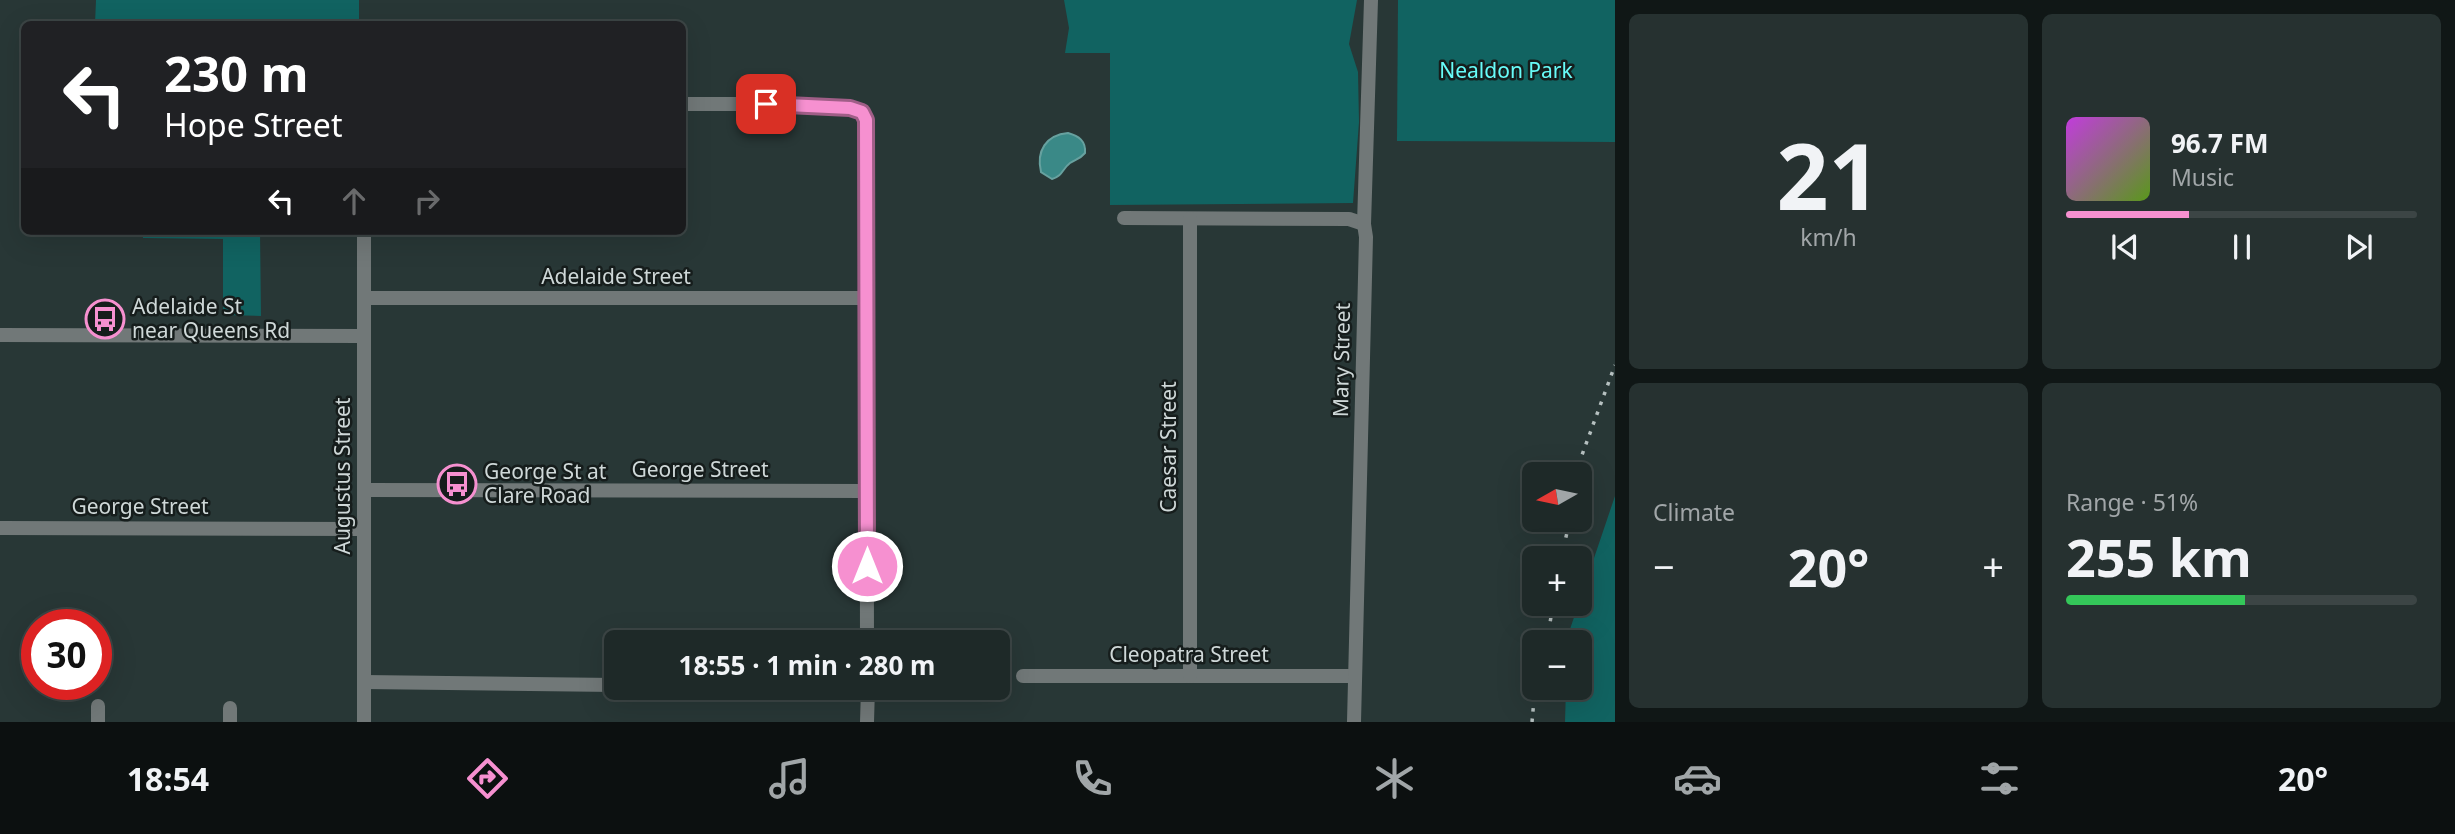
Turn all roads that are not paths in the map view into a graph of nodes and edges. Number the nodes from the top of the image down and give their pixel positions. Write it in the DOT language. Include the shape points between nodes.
graph roads {
  1 [pos="1371,0"];
  2 [pos="686,104"];
  3 [pos="1124,218"];
  4 [pos="1190,219"];
  5 [pos="1364,224"];
  6 [pos="364,235"];
  7 [pos="364,298"];
  8 [pos="867,298"];
  9 [pos="0,335"];
  10 [pos="364,336"];
  11 [pos="364,490"];
  12 [pos="867,491"];
  13 [pos="0,528"];
  14 [pos="364,529"];
  15 [pos="867,630"];
  16 [pos="1023,676"];
  17 [pos="1190,676"];
  18 [pos="1355,676"];
  19 [pos="364,682"];
  20 [pos="604,685"];
  21 [pos="867,700"];
  22 [pos="98,706"];
  23 [pos="98,722"];
  24 [pos="364,722"];
  25 [pos="867,722"];
  26 [pos="1354,722"];
  1 -- 5 [label="street, Mary Street"];
  2 -- 8 [label="street" via="862,112 867,130"];
  3 -- 4 [label="street"];
  4 -- 5 [label="street" via="1349,219"];
  4 -- 17 [label="street, Caesar Street"];
  5 -- 18 [label="street, Mary Street"];
  6 -- 7 [label="street, Augustus Street"];
  7 -- 8 [label="street, Adelaide Street"];
  7 -- 10 [label="street, Augustus Street"];
  8 -- 12 [label="street"];
  9 -- 10 [label="street"];
  10 -- 11 [label="street, Augustus Street"];
  11 -- 12 [label="street, George Street"];
  11 -- 14 [label="street, Augustus Street"];
  12 -- 15 [label="street"];
  13 -- 14 [label="street, George Street"];
  14 -- 19 [label="street, Augustus Street"];
  16 -- 17 [label="street, Cleopatra Street"];
  17 -- 18 [label="street, Cleopatra Street"];
  18 -- 26 [label="street, Mary Street"];
  19 -- 20 [label="street"];
  19 -- 24 [label="street, Augustus Street"];
  21 -- 25 [label="street"];
  22 -- 23 [label="street"];
}
